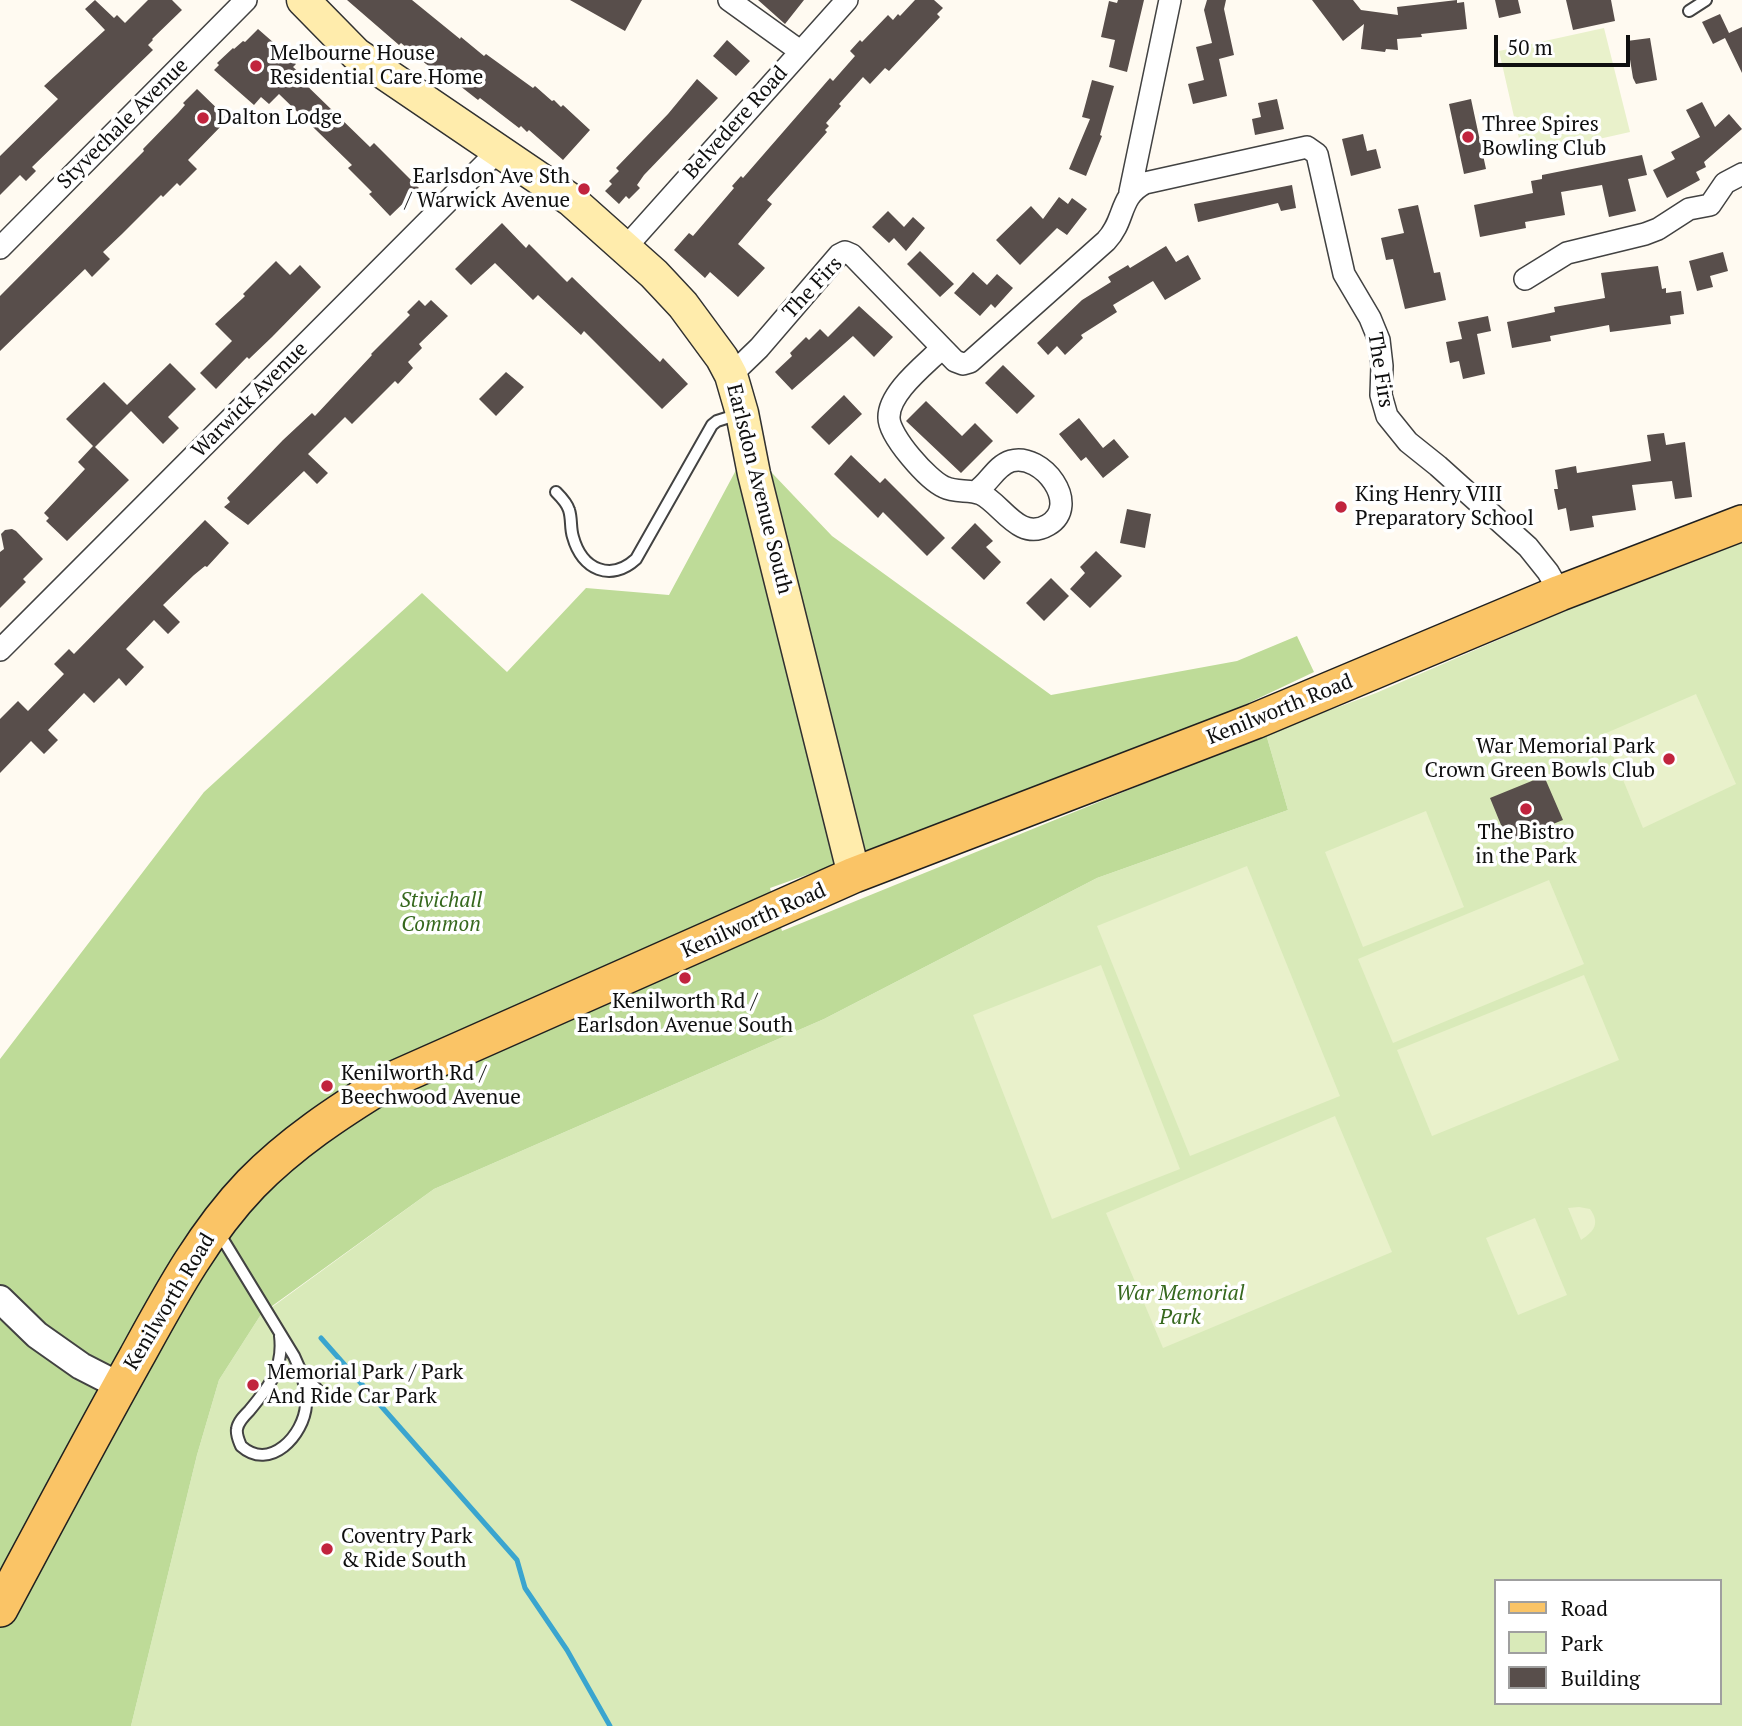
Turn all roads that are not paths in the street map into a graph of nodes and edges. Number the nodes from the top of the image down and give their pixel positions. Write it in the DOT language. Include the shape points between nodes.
graph roads {
  1 [pos="246,0"];
  2 [pos="303,0"];
  3 [pos="729,0"];
  4 [pos="847,0"];
  5 [pos="1170,0"];
  6 [pos="1706,0"];
  7 [pos="1689,11"];
  8 [pos="800,51"];
  9 [pos="499,149"];
  10 [pos="1742,174"];
  11 [pos="1130,192"];
  12 [pos="626,247"];
  13 [pos="0,248"];
  14 [pos="1525,279"];
  15 [pos="942,348"];
  16 [pos="731,375"];
  17 [pos="742,413"];
  18 [pos="556,492"];
  19 [pos="975,492"];
  20 [pos="1742,523"];
  21 [pos="1560,593"];
  22 [pos="0,650"];
  23 [pos="854,875"];
  24 [pos="214,1228"];
  25 [pos="0,1299"];
  26 [pos="280,1336"];
  27 [pos="302,1373"];
  28 [pos="120,1386"];
  29 [pos="325,1398"];
  30 [pos="0,1609"];
  1 -- 13 [label="street, Styvechale Avenue"];
  2 -- 9 [label="main road, Earlsdon Avenue South" via="356,54"];
  3 -- 8 [label="street"];
  4 -- 8 [label="street, Belvedere Road"];
  5 -- 11 [label="street, The Firs"];
  6 -- 7 [label="lane"];
  8 -- 12 [label="street, Belvedere Road"];
  9 -- 12 [label="main road, Earlsdon Avenue South" via="571,200"];
  9 -- 22 [label="street, Warwick Avenue"];
  10 -- 14 [label="street" via="1725,183 1710,205 1689,209 1645,234 1567,253"];
  11 -- 15 [label="street, The Firs" via="1111,236 970,362 958,363"];
  11 -- 21 [label="street, The Firs" via="1145,183 1303,146 1314,151 1344,274 1379,340 1381,395 1387,416 1408,442 1528,547"];
  12 -- 16 [label="main road, Earlsdon Avenue South" via="683,305"];
  15 -- 16 [label="street, The Firs" via="845,252"];
  15 -- 19 [label="street" via="893,399 889,424 899,443 937,483"];
  16 -- 17 [label="main road, Earlsdon Avenue South"];
  17 -- 18 [label="lane" via="712,425 636,559 626,568 614,572 589,564 572,536 569,507"];
  17 -- 23 [label="main road, Earlsdon Avenue South"];
  20 -- 21 [label="main road, Kenilworth Road"];
  21 -- 23 [label="main road, Kenilworth Road" via="1255,721"];
  23 -- 24 [label="main road, Kenilworth Road" via="387,1082 331,1116 292,1147 251,1184"];
  24 -- 26 [label="lane"];
  24 -- 28 [label="main road, Kenilworth Road" via="178,1281"];
  25 -- 28 [label="street" via="37,1335"];
  26 -- 27 [label="lane"];
  26 -- 27 [label="lane" via="278,1367 237,1429 247,1451 267,1455 292,1438 306,1405"];
  27 -- 29 [label="lane"];
  28 -- 30 [label="main road, Kenilworth Road"];
}
